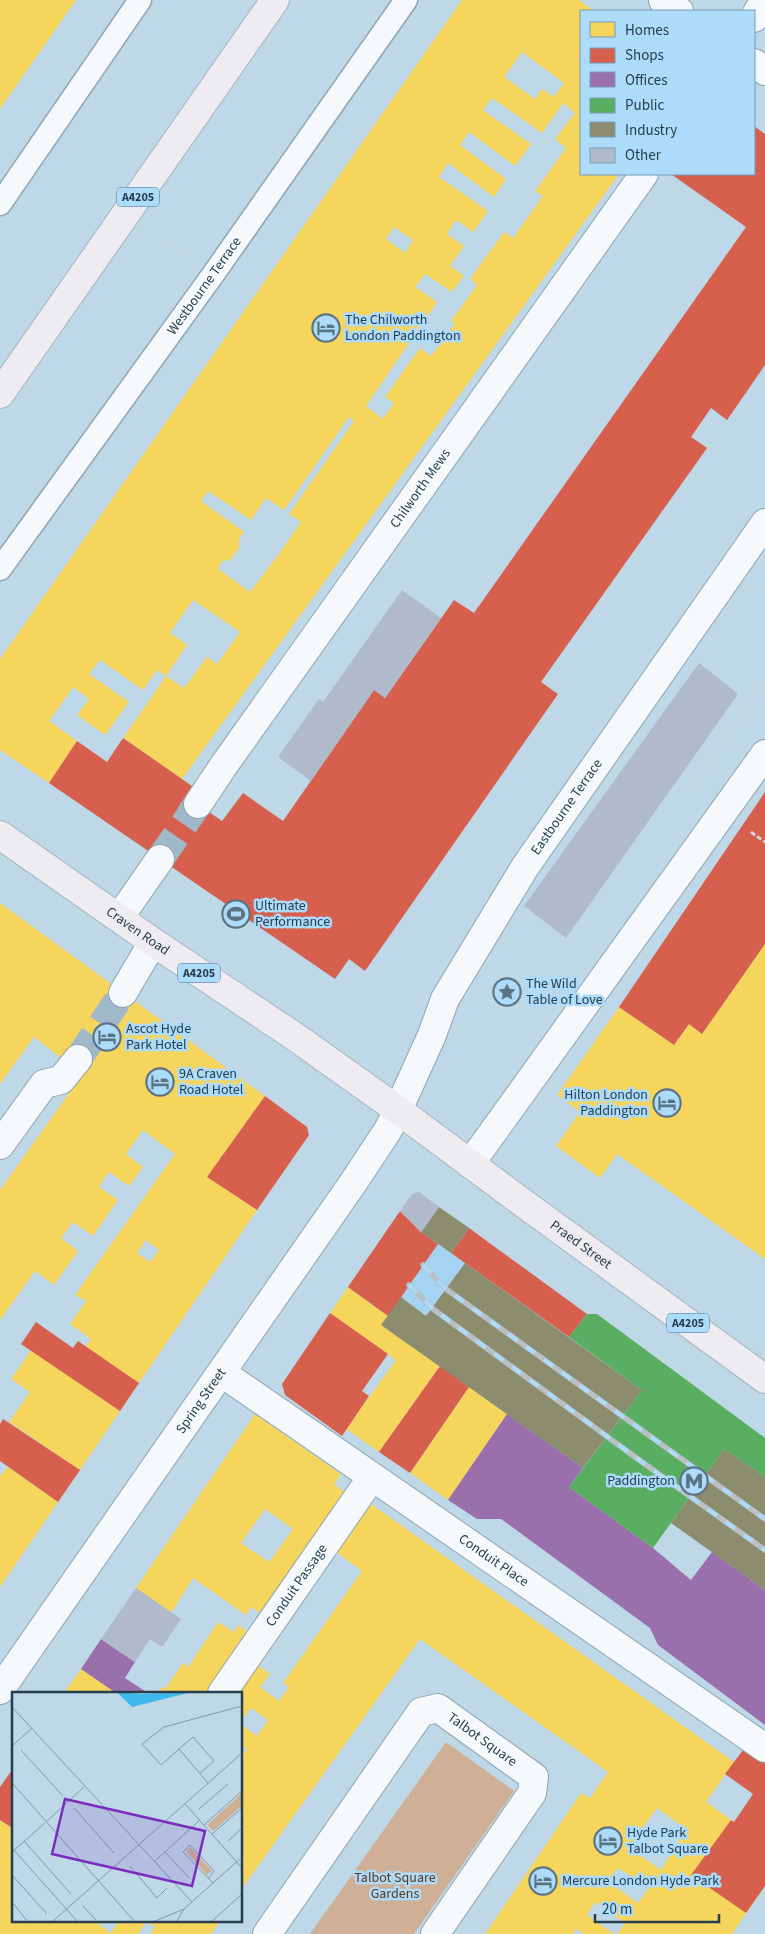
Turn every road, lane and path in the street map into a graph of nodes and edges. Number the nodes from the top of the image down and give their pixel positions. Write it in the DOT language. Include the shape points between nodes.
graph roads {
  1 [pos="140,0"];
  2 [pos="275,0"];
  3 [pos="406,0"];
  4 [pos="663,0"];
  5 [pos="678,10"];
  6 [pos="643,175"];
  7 [pos="0,204"];
  8 [pos="0,394"];
  9 [pos="765,523"];
  10 [pos="0,569"];
  11 [pos="765,754"];
  12 [pos="198,804"];
  13 [pos="0,835"];
  14 [pos="160,859"];
  15 [pos="119,918"];
  16 [pos="154,942"];
  17 [pos="123,993"];
  18 [pos="78,1058"];
  19 [pos="398,1110"];
  20 [pos="0,1146"];
  21 [pos="470,1164"];
  22 [pos="666,1356"];
  23 [pos="662,1362"];
  24 [pos="222,1373"];
  25 [pos="765,1379"];
  26 [pos="372,1477"];
  27 [pos="2,1684"];
  28 [pos="223,1692"];
  29 [pos="765,1748"];
  30 [pos="267,1934"];
  31 [pos="435,1934"];
  1 -- 7 [label="lane"];
  2 -- 8 [label="main road, A4205"];
  3 -- 10 [label="lane, Westbourne Terrace"];
  4 -- 5 [label="street"];
  6 -- 12 [label="street, Chilworth Mews"];
  9 -- 19 [label="street, Eastbourne Terrace" via="525,867 445,999"];
  11 -- 21 [label="street"];
  13 -- 15 [label="main road, Craven Road / A4205"];
  14 -- 15 [label="street"];
  15 -- 16 [label="main road, Craven Road / A4205"];
  16 -- 17 [label="street"];
  16 -- 19 [label="main road, Craven Road / A4205"];
  18 -- 20 [label="street" via="61,1080 44,1084"];
  19 -- 21 [label="main road, Praed Street / A4205"];
  19 -- 24 [label="street, Spring Street" via="353,1183"];
  21 -- 25 [label="main road, Praed Street / A4205"];
  22 -- 23 [label="path"];
  24 -- 26 [label="street, Conduit Place"];
  24 -- 27 [label="street, Spring Street"];
  26 -- 28 [label="street, Conduit Passage"];
  26 -- 29 [label="street, Conduit Place"];
  30 -- 31 [label="street, Talbot Square" via="421,1712 438,1708 534,1777 532,1793"];
}
